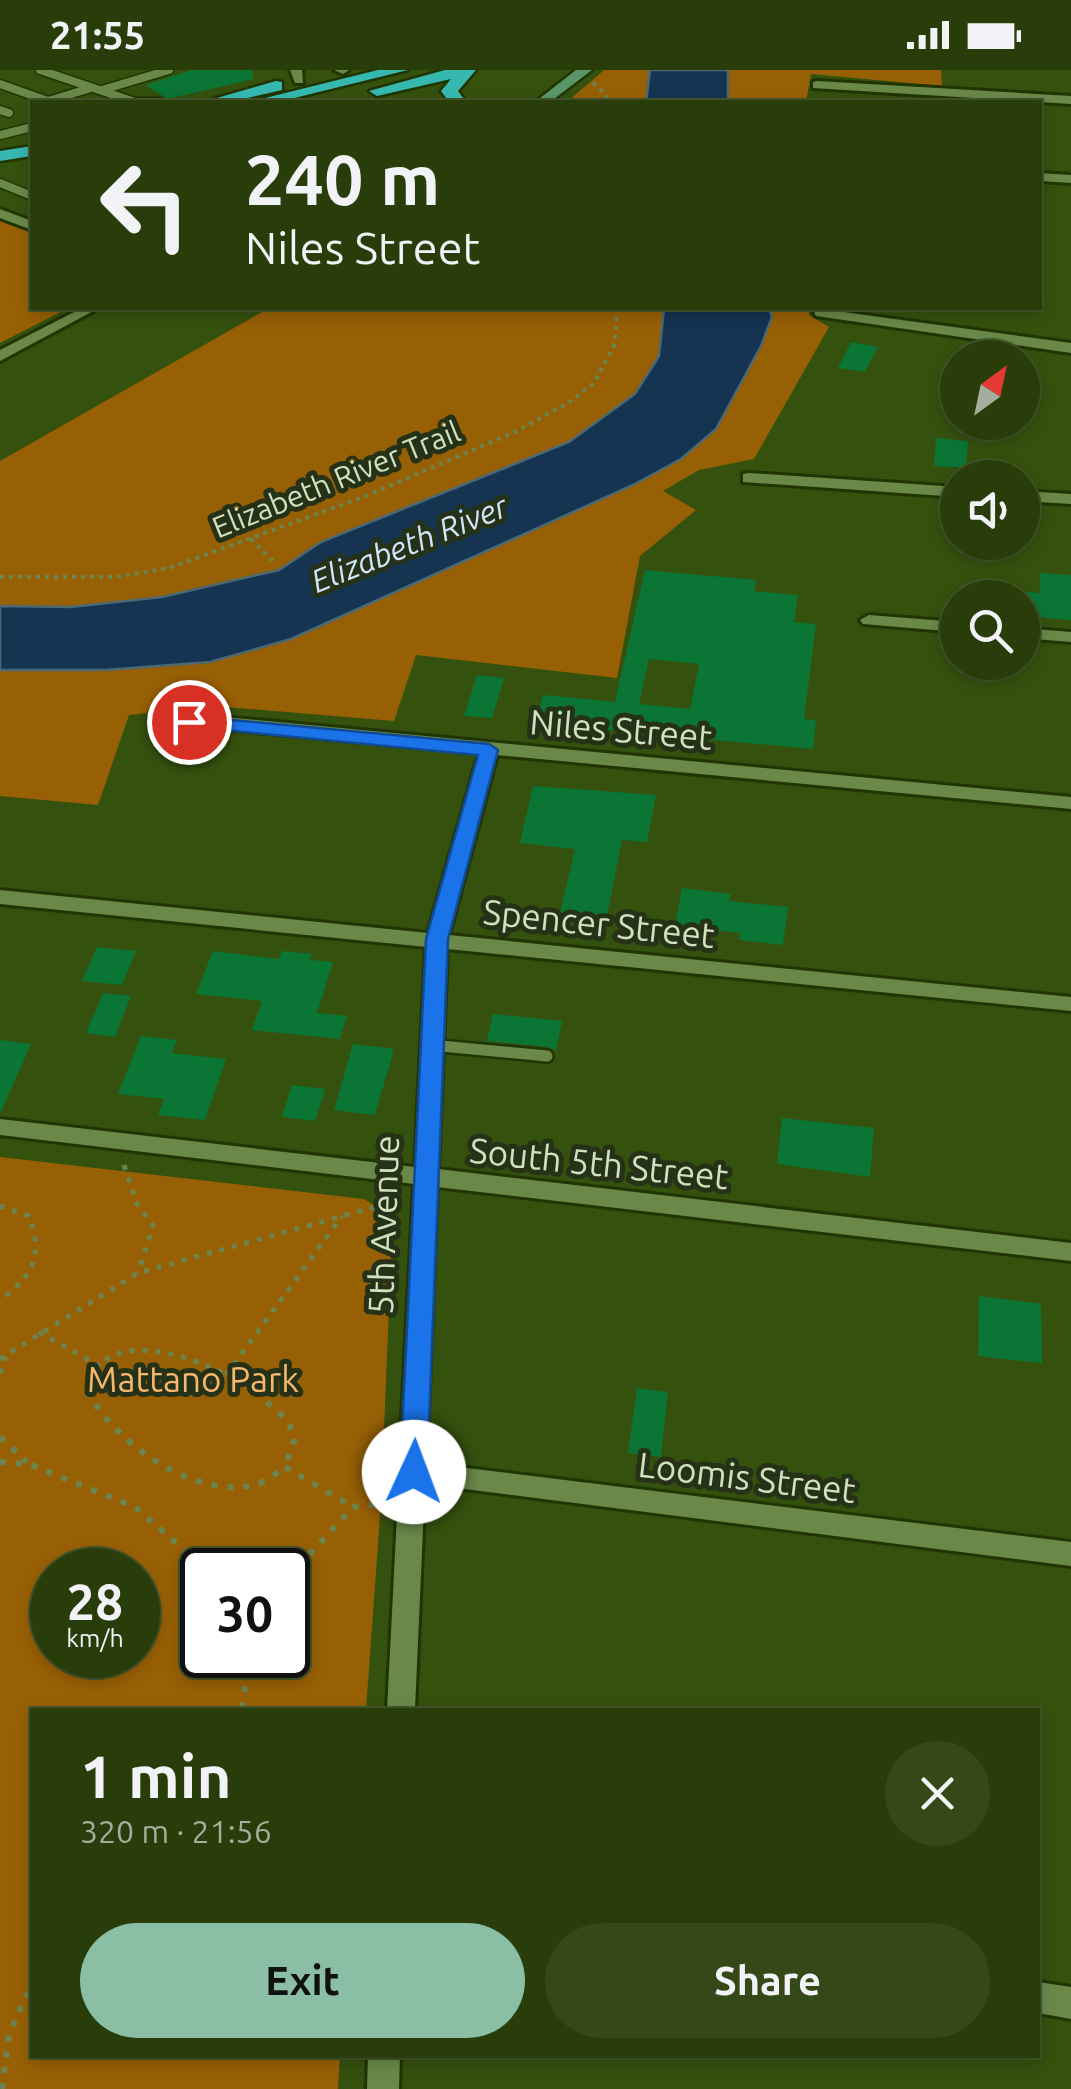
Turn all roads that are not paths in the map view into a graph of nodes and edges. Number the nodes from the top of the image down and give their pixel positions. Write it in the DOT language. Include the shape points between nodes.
graph roads {
  1 [pos="40,70"];
  2 [pos="132,70"];
  3 [pos="170,70"];
  4 [pos="342,70"];
  5 [pos="400,70"];
  6 [pos="467,70"];
  7 [pos="150,74"];
  8 [pos="297,75"];
  9 [pos="588,75"];
  10 [pos="0,84"];
  11 [pos="817,85"];
  12 [pos="97,89"];
  13 [pos="45,100"];
  14 [pos="52,100"];
  15 [pos="129,100"];
  16 [pos="218,100"];
  17 [pos="267,100"];
  18 [pos="340,100"];
  19 [pos="456,100"];
  20 [pos="545,100"];
  21 [pos="1071,100"];
  22 [pos="23,123"];
  23 [pos="30,125"];
  24 [pos="30,127"];
  25 [pos="1,135"];
  26 [pos="30,151"];
  27 [pos="0,156"];
  28 [pos="30,165"];
  29 [pos="0,170"];
  30 [pos="1042,178"];
  31 [pos="1071,180"];
  32 [pos="0,183"];
  33 [pos="30,185"];
  34 [pos="14,189"];
  35 [pos="30,195"];
  36 [pos="0,214"];
  37 [pos="30,225"];
  38 [pos="88,310"];
  39 [pos="832,312"];
  40 [pos="1071,348"];
  41 [pos="0,356"];
  42 [pos="749,478"];
  43 [pos="940,491"];
  44 [pos="1040,497"];
  45 [pos="1071,499"];
  46 [pos="870,620"];
  47 [pos="940,626"];
  48 [pos="1040,635"];
  49 [pos="1071,638"];
  50 [pos="165,722"];
  51 [pos="489,750"];
  52 [pos="1071,804"];
  53 [pos="0,898"];
  54 [pos="437,939"];
  55 [pos="1071,1004"];
  56 [pos="430,1045"];
  57 [pos="547,1056"];
  58 [pos="0,1127"];
  59 [pos="426,1179"];
  60 [pos="1071,1252"];
  61 [pos="414,1472"];
  62 [pos="1071,1554"];
  63 [pos="401,1708"];
  64 [pos="1040,1998"];
  65 [pos="1071,2003"];
  66 [pos="384,2058"];
  67 [pos="382,2089"];
  1 -- 12 [label="lane"];
  2 -- 7 [label="lane"];
  3 -- 7 [label="lane"];
  4 -- 8 [label="highway"];
  5 -- 17 [label="highway"];
  6 -- 18 [label="highway"];
  6 -- 19 [label="highway" via="448,91"];
  7 -- 12 [label="lane"];
  8 -- 16 [label="highway"];
  9 -- 20 [label="street"];
  10 -- 13 [label="lane"];
  11 -- 21 [label="street"];
  12 -- 14 [label="lane"];
  12 -- 15 [label="lane"];
  22 -- 23 [label="lane"];
  24 -- 25 [label="lane"];
  26 -- 27 [label="highway"];
  28 -- 29 [label="highway"];
  30 -- 31 [label="street"];
  32 -- 34 [label="lane"];
  33 -- 34 [label="lane"];
  34 -- 35 [label="lane"];
  36 -- 37 [label="street"];
  38 -- 41 [label="street"];
  39 -- 40 [label="street"];
  42 -- 43 [label="street"];
  44 -- 45 [label="street"];
  46 -- 47 [label="street"];
  48 -- 49 [label="street"];
  50 -- 51 [label="street, Niles Street"];
  51 -- 52 [label="street, Niles Street"];
  51 -- 54 [label="street, 5th Avenue"];
  53 -- 54 [label="street, Spencer Street"];
  54 -- 55 [label="street, Spencer Street"];
  54 -- 56 [label="street, 5th Avenue"];
  56 -- 57 [label="lane"];
  56 -- 59 [label="street, 5th Avenue"];
  58 -- 59 [label="street, South 5th Street"];
  59 -- 60 [label="street, South 5th Street"];
  59 -- 61 [label="street, 5th Avenue"];
  61 -- 62 [label="street, Loomis Street"];
  61 -- 63 [label="street, 5th Avenue"];
  64 -- 65 [label="street"];
  66 -- 67 [label="street"];
}
